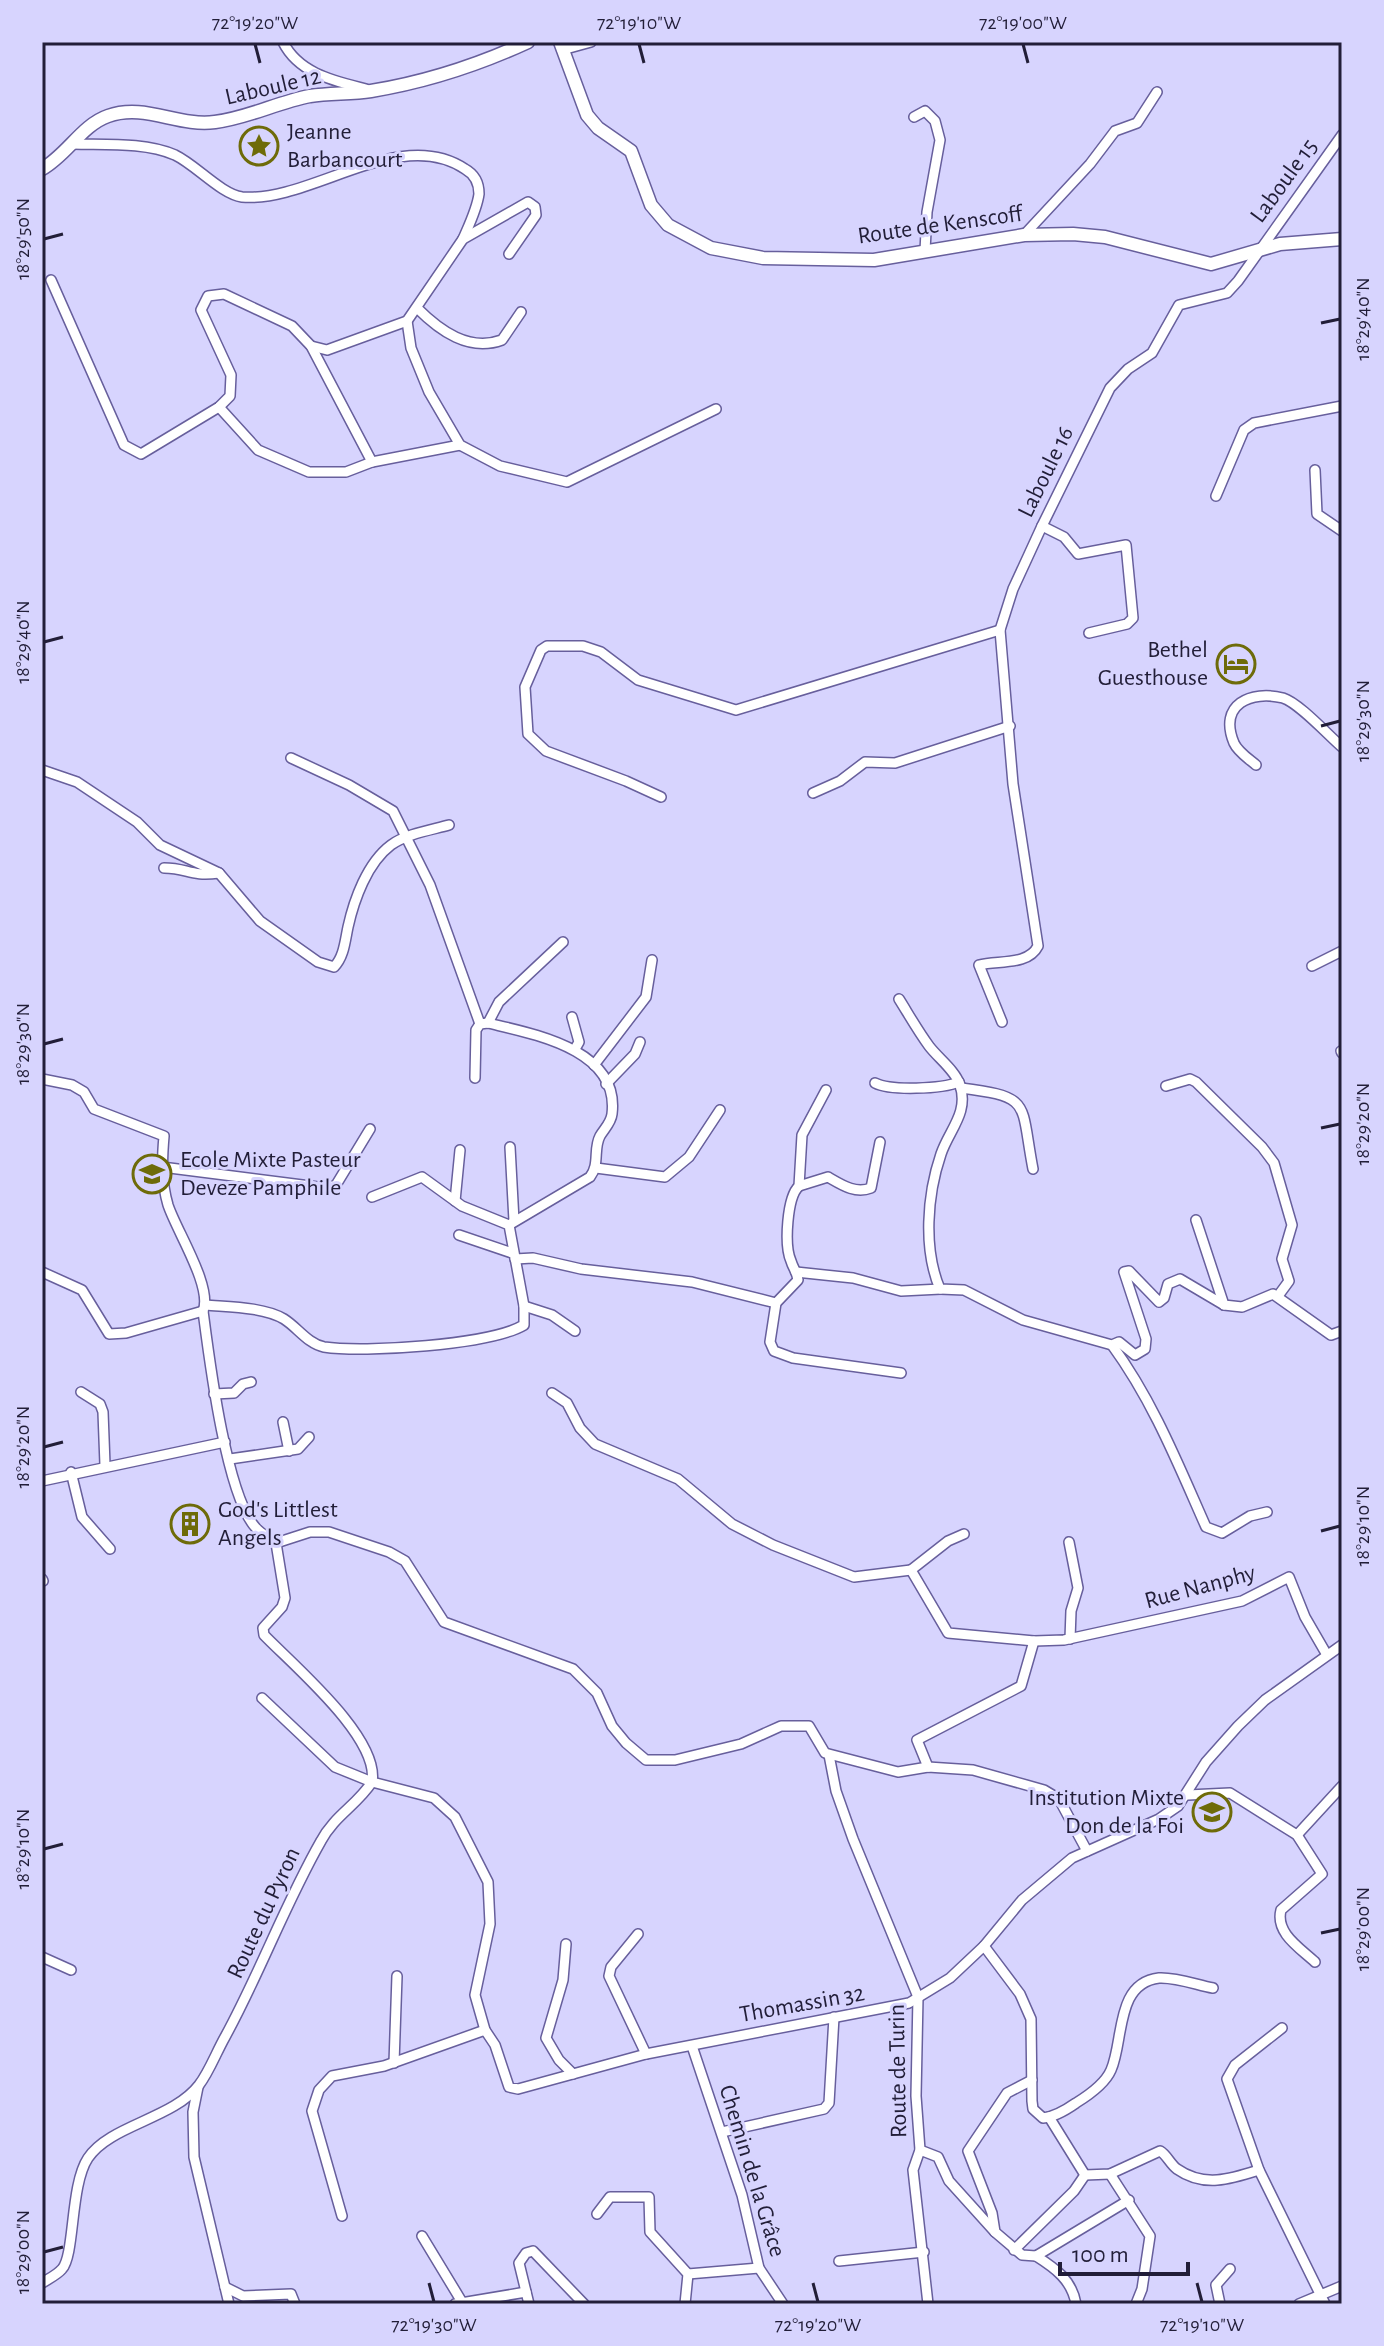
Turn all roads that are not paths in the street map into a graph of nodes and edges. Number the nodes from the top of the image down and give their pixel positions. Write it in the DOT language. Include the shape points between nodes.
graph roads {
  1 [pos="283,42"];
  2 [pos="528,42"];
  3 [pos="591,42"];
  4 [pos="561,46"];
  5 [pos="374,91"];
  6 [pos="1157,92"];
  7 [pos="914,117"];
  8 [pos="1342,135"];
  9 [pos="73,144"];
  10 [pos="42,169"];
  11 [pos="1024,235"];
  12 [pos="463,239"];
  13 [pos="1342,239"];
  14 [pos="1258,250"];
  15 [pos="925,251"];
  16 [pos="509,254"];
  17 [pos="51,280"];
  18 [pos="417,308"];
  19 [pos="521,312"];
  20 [pos="407,321"];
  21 [pos="311,346"];
  22 [pos="1342,406"];
  23 [pos="219,407"];
  24 [pos="716,409"];
  25 [pos="460,445"];
  26 [pos="372,462"];
  27 [pos="1315,470"];
  28 [pos="1216,496"];
  29 [pos="1042,526"];
  30 [pos="1342,531"];
  31 [pos="1000,630"];
  32 [pos="1089,633"];
  33 [pos="1010,726"];
  34 [pos="1342,747"];
  35 [pos="291,758"];
  36 [pos="1256,765"];
  37 [pos="42,770"];
  38 [pos="813,793"];
  39 [pos="661,797"];
  40 [pos="449,825"];
  41 [pos="405,838"];
  42 [pos="164,868"];
  43 [pos="219,873"];
  44 [pos="563,942"];
  45 [pos="1342,951"];
  46 [pos="652,960"];
  47 [pos="1312,966"];
  48 [pos="899,999"];
  49 [pos="572,1017"];
  50 [pos="1002,1022"];
  51 [pos="484,1023"];
  52 [pos="640,1042"];
  53 [pos="575,1049"];
  54 [pos="594,1065"];
  55 [pos="475,1078"];
  56 [pos="42,1079"];
  57 [pos="875,1083"];
  58 [pos="606,1084"];
  59 [pos="960,1085"];
  60 [pos="1166,1086"];
  61 [pos="826,1090"];
  62 [pos="720,1110"];
  63 [pos="370,1129"];
  64 [pos="880,1142"];
  65 [pos="510,1147"];
  66 [pos="460,1150"];
  67 [pos="162,1167"];
  68 [pos="596,1168"];
  69 [pos="1033,1169"];
  70 [pos="799,1186"];
  71 [pos="372,1197"];
  72 [pos="455,1201"];
  73 [pos="1196,1220"];
  74 [pos="512,1223"];
  75 [pos="459,1235"];
  76 [pos="514,1256"];
  77 [pos="42,1272"];
  78 [pos="796,1272"];
  79 [pos="941,1289"];
  80 [pos="1278,1296"];
  81 [pos="776,1303"];
  82 [pos="1224,1305"];
  83 [pos="524,1306"];
  84 [pos="204,1308"];
  85 [pos="575,1331"];
  86 [pos="1342,1331"];
  87 [pos="1112,1345"];
  88 [pos="901,1373"];
  89 [pos="251,1382"];
  90 [pos="81,1392"];
  91 [pos="552,1393"];
  92 [pos="214,1394"];
  93 [pos="283,1422"];
  94 [pos="309,1437"];
  95 [pos="225,1442"];
  96 [pos="289,1451"];
  97 [pos="230,1459"];
  98 [pos="105,1465"];
  99 [pos="71,1472"];
  100 [pos="42,1481"];
  101 [pos="1267,1512"];
  102 [pos="964,1534"];
  103 [pos="1069,1542"];
  104 [pos="276,1543"];
  105 [pos="110,1549"];
  106 [pos="911,1570"];
  107 [pos="1070,1639"];
  108 [pos="1034,1641"];
  109 [pos="1342,1645"];
  110 [pos="1327,1655"];
  111 [pos="262,1698"];
  112 [pos="829,1755"];
  113 [pos="928,1767"];
  114 [pos="372,1782"];
  115 [pos="1342,1786"];
  116 [pos="1188,1795"];
  117 [pos="1297,1835"];
  118 [pos="1087,1851"];
  119 [pos="638,1934"];
  120 [pos="566,1944"];
  121 [pos="984,1946"];
  122 [pos="42,1957"];
  123 [pos="1315,1962"];
  124 [pos="71,1970"];
  125 [pos="397,1976"];
  126 [pos="1213,1988"];
  127 [pos="918,1997"];
  128 [pos="834,2017"];
  129 [pos="1282,2028"];
  130 [pos="485,2030"];
  131 [pos="692,2046"];
  132 [pos="646,2054"];
  133 [pos="394,2063"];
  134 [pos="573,2074"];
  135 [pos="1032,2080"];
  136 [pos="198,2087"];
  137 [pos="1049,2117"];
  138 [pos="722,2132"];
  139 [pos="920,2150"];
  140 [pos="1259,2170"];
  141 [pos="1110,2174"];
  142 [pos="1085,2175"];
  143 [pos="1129,2200"];
  144 [pos="597,2214"];
  145 [pos="342,2216"];
  146 [pos="995,2232"];
  147 [pos="422,2236"];
  148 [pos="1014,2250"];
  149 [pos="924,2252"];
  150 [pos="1036,2256"];
  151 [pos="839,2261"];
  152 [pos="759,2268"];
  153 [pos="1230,2269"];
  154 [pos="688,2274"];
  155 [pos="42,2283"];
  156 [pos="1342,2286"];
  157 [pos="225,2287"];
  158 [pos="526,2292"];
  159 [pos="1323,2299"];
  160 [pos="458,2303"];
  161 [pos="229,2304"];
  162 [pos="295,2304"];
  163 [pos="529,2304"];
  164 [pos="584,2304"];
  165 [pos="685,2304"];
  166 [pos="783,2304"];
  167 [pos="928,2304"];
  168 [pos="1076,2304"];
  169 [pos="1136,2304"];
  170 [pos="1220,2304"];
  171 [pos="1299,2304"];
  1 -- 5 [label="street" via="304,68"];
  2 -- 5 [label="main road, Laboule 12" via="482,63"];
  3 -- 4 [label="street"];
  4 -- 15 [label="main road, Route de Kenscoff" via="587,115 631,151 651,205 684,236 711,248 763,258 874,260"];
  5 -- 9 [label="main road, Laboule 12" via="310,96 201,123 122,111 100,119"];
  6 -- 11 [label="street" via="1137,123 1115,131"];
  7 -- 15 [label="street" via="930,114 939,133"];
  8 -- 14 [label="street, Laboule 15"];
  9 -- 10 [label="main road, Laboule 12" via="61,159"];
  9 -- 12 [label="street" via="174,154 228,193 246,197 317,183 385,160 445,160 471,173 478,185 477,204"];
  11 -- 14 [label="main road, Route de Kenscoff" via="1105,237 1211,264"];
  11 -- 15 [label="main road, Route de Kenscoff"];
  12 -- 16 [label="street" via="528,202 536,215"];
  12 -- 18 [label="street"];
  13 -- 14 [label="main road, Route de Kenscoff"];
  14 -- 29 [label="street, Laboule 16" via="1227,293 1179,305 1152,353 1110,388"];
  17 -- 23 [label="street" via="124,445 141,454"];
  18 -- 19 [label="street" via="459,340 475,344 502,340"];
  18 -- 20 [label="street"];
  20 -- 21 [label="street" via="327,350"];
  20 -- 25 [label="street" via="411,348 429,392"];
  21 -- 23 [label="street" via="292,326 224,294 208,296 201,310 231,375 230,396"];
  21 -- 26 [label="street"];
  22 -- 28 [label="street" via="1254,423 1244,430"];
  23 -- 26 [label="street" via="258,450 309,472 346,472"];
  24 -- 25 [label="street" via="567,482 500,466"];
  25 -- 26 [label="street"];
  27 -- 30 [label="street" via="1317,514"];
  29 -- 31 [label="street, Laboule 16"];
  29 -- 32 [label="street" via="1064,537 1078,554 1126,545 1133,618"];
  31 -- 33 [label="street, Laboule 16"];
  31 -- 39 [label="street" via="736,710 638,680 592,649 554,644 541,650 525,687 528,734 546,751"];
  33 -- 38 [label="street" via="895,763 865,762"];
  33 -- 50 [label="street, Laboule 16" via="1013,784 1038,946 1032,956 1020,960 979,965"];
  34 -- 36 [label="street" via="1287,699 1244,698 1231,722 1234,743"];
  35 -- 41 [label="street" via="388,806"];
  37 -- 43 [label="street" via="77,782 137,822 160,845"];
  40 -- 41 [label="street"];
  41 -- 43 [label="street" via="390,846 364,882 334,967 318,962 260,921"];
  41 -- 51 [label="street" via="430,885"];
  42 -- 43 [label="street" via="196,876"];
  44 -- 51 [label="street"];
  45 -- 47 [label="street"];
  46 -- 54 [label="street" via="646,997"];
  48 -- 59 [label="street"];
  49 -- 53 [label="street" via="579,1042"];
  51 -- 53 [label="street"];
  51 -- 55 [label="street" via="476,1030"];
  52 -- 58 [label="street"];
  53 -- 54 [label="street"];
  54 -- 58 [label="street"];
  56 -- 67 [label="street" via="72,1085 84,1092 94,1109 164,1136"];
  57 -- 59 [label="street" via="892,1090"];
  58 -- 68 [label="street" via="612,1114 598,1139"];
  59 -- 69 [label="street" via="1015,1099"];
  59 -- 79 [label="street" via="962,1109 941,1154 929,1214"];
  60 -- 80 [label="street" via="1196,1082 1274,1163 1292,1225 1282,1259 1289,1281"];
  61 -- 70 [label="street" via="802,1135"];
  62 -- 68 [label="street" via="689,1157 665,1177"];
  63 -- 67 [label="street" via="336,1185 326,1188"];
  64 -- 70 [label="street" via="871,1188 848,1188 828,1177"];
  65 -- 74 [label="street"];
  66 -- 72 [label="street"];
  67 -- 84 [label="street" via="168,1205 199,1274"];
  68 -- 74 [label="street" via="580,1184"];
  70 -- 78 [label="street" via="791,1193 789,1208 789,1259"];
  71 -- 72 [label="street" via="422,1177"];
  72 -- 74 [label="street"];
  73 -- 82 [label="street"];
  74 -- 76 [label="street"];
  75 -- 76 [label="street"];
  76 -- 81 [label="street" via="692,1282"];
  76 -- 83 [label="street"];
  77 -- 84 [label="street" via="82,1290 109,1334"];
  78 -- 79 [label="street" via="853,1278 901,1291"];
  78 -- 81 [label="street" via="798,1280"];
  79 -- 87 [label="street" via="964,1290 1023,1320"];
  80 -- 82 [label="street" via="1265,1295 1242,1307"];
  80 -- 86 [label="street" via="1321,1331"];
  81 -- 88 [label="street" via="770,1342 774,1351"];
  82 -- 87 [label="street" via="1180,1279 1170,1282 1159,1302 1126,1271 1145,1349 1135,1355 1119,1342"];
  83 -- 84 [label="street" via="524,1325 512,1332 382,1349 321,1347 282,1318"];
  83 -- 85 [label="street" via="552,1315"];
  84 -- 92 [label="street"];
  87 -- 101 [label="street" via="1137,1379 1206,1527 1222,1533"];
  89 -- 92 [label="street" via="234,1393"];
  90 -- 98 [label="street" via="103,1412"];
  91 -- 106 [label="street" via="567,1403 595,1444 678,1479 732,1524 773,1545 854,1577"];
  92 -- 95 [label="street"];
  93 -- 96 [label="street"];
  94 -- 96 [label="street"];
  95 -- 97 [label="street"];
  95 -- 98 [label="street"];
  96 -- 97 [label="street"];
  97 -- 104 [label="street" via="255,1528"];
  98 -- 99 [label="street"];
  99 -- 100 [label="street"];
  99 -- 105 [label="street" via="82,1517"];
  102 -- 106 [label="street"];
  103 -- 107 [label="street" via="1078,1588"];
  104 -- 112 [label="street" via="329,1532 397,1556 444,1622 573,1669 597,1693 619,1735 646,1760 675,1760 715,1750 781,1726 809,1726"];
  104 -- 114 [label="street" via="285,1598 263,1628 264,1635 352,1726 368,1751"];
  106 -- 108 [label="street, Rue Nanphy" via="948,1633"];
  107 -- 108 [label="street, Rue Nanphy"];
  107 -- 110 [label="street, Rue Nanphy" via="1242,1601 1289,1577"];
  108 -- 113 [label="street" via="1021,1686 917,1740"];
  109 -- 110 [label="street, Thomassin 32"];
  110 -- 116 [label="street, Thomassin 32" via="1238,1726 1206,1762"];
  111 -- 114 [label="street" via="335,1767"];
  112 -- 113 [label="street" via="898,1772"];
  112 -- 127 [label="street, Route de Turin" via="853,1839"];
  113 -- 118 [label="street" via="973,1770 1044,1790 1059,1799"];
  114 -- 130 [label="street" via="434,1798 455,1817 488,1882 490,1924 475,1995"];
  114 -- 136 [label="street, Route du Pyron" via="363,1797 333,1820 321,1840"];
  115 -- 117 [label="street"];
  116 -- 117 [label="street" via="1230,1793"];
  116 -- 118 [label="street, Thomassin 32" via="1159,1819"];
  117 -- 123 [label="street" via="1322,1874 1281,1910 1279,1918 1285,1934"];
  118 -- 121 [label="street, Thomassin 32" via="1022,1900"];
  119 -- 132 [label="street" via="609,1976"];
  120 -- 134 [label="street" via="563,1980 546,2038"];
  121 -- 127 [label="street, Thomassin 32" via="950,1978"];
  121 -- 135 [label="street" via="1020,1994 1031,2019"];
  122 -- 124 [label="street"];
  125 -- 133 [label="street"];
  126 -- 137 [label="street" via="1162,1978 1145,1983 1122,2016 1110,2073 1093,2092"];
  127 -- 128 [label="street, Thomassin 32" via="887,2010"];
  127 -- 139 [label="street, Route de Turin"];
  128 -- 131 [label="street, Thomassin 32"];
  128 -- 138 [label="street" via="829,2103 824,2109"];
  129 -- 140 [label="street" via="1228,2074"];
  130 -- 133 [label="street"];
  130 -- 134 [label="street, Thomassin 32" via="509,2087"];
  131 -- 132 [label="street, Thomassin 32"];
  131 -- 138 [label="street, Chemin de la Grâce"];
  132 -- 134 [label="street, Thomassin 32"];
  133 -- 145 [label="street" via="332,2076 319,2090 312,2111"];
  135 -- 137 [label="street" via="1033,2109"];
  135 -- 146 [label="street" via="1007,2093 968,2151"];
  136 -- 155 [label="street, Route du Pyron" via="91,2154 73,2205 67,2261"];
  136 -- 157 [label="street" via="194,2157"];
  137 -- 142 [label="street"];
  138 -- 152 [label="street, Chemin de la Grâce"];
  139 -- 146 [label="street" via="938,2157 949,2181"];
  139 -- 149 [label="street, Route de Turin" via="913,2170"];
  140 -- 141 [label="street" via="1200,2180 1174,2168 1160,2151"];
  140 -- 159 [label="street"];
  141 -- 142 [label="street"];
  141 -- 143 [label="street"];
  142 -- 148 [label="street"];
  143 -- 150 [label="street"];
  143 -- 169 [label="street" via="1150,2236"];
  144 -- 154 [label="street" via="610,2197 649,2197 650,2232"];
  146 -- 148 [label="street"];
  147 -- 160 [label="street"];
  148 -- 150 [label="street"];
  149 -- 151 [label="street"];
  149 -- 167 [label="street, Route de Turin"];
  150 -- 168 [label="street" via="1061,2274"];
  152 -- 154 [label="street"];
  152 -- 166 [label="street, Chemin de la Grâce"];
  153 -- 170 [label="street" via="1216,2285"];
  154 -- 165 [label="street"];
  156 -- 159 [label="street"];
  157 -- 161 [label="street"];
  157 -- 162 [label="street" via="243,2296 291,2294"];
  158 -- 160 [label="street"];
  158 -- 163 [label="street"];
  158 -- 164 [label="street" via="519,2263 533,2251"];
  159 -- 171 [label="street"];
}
